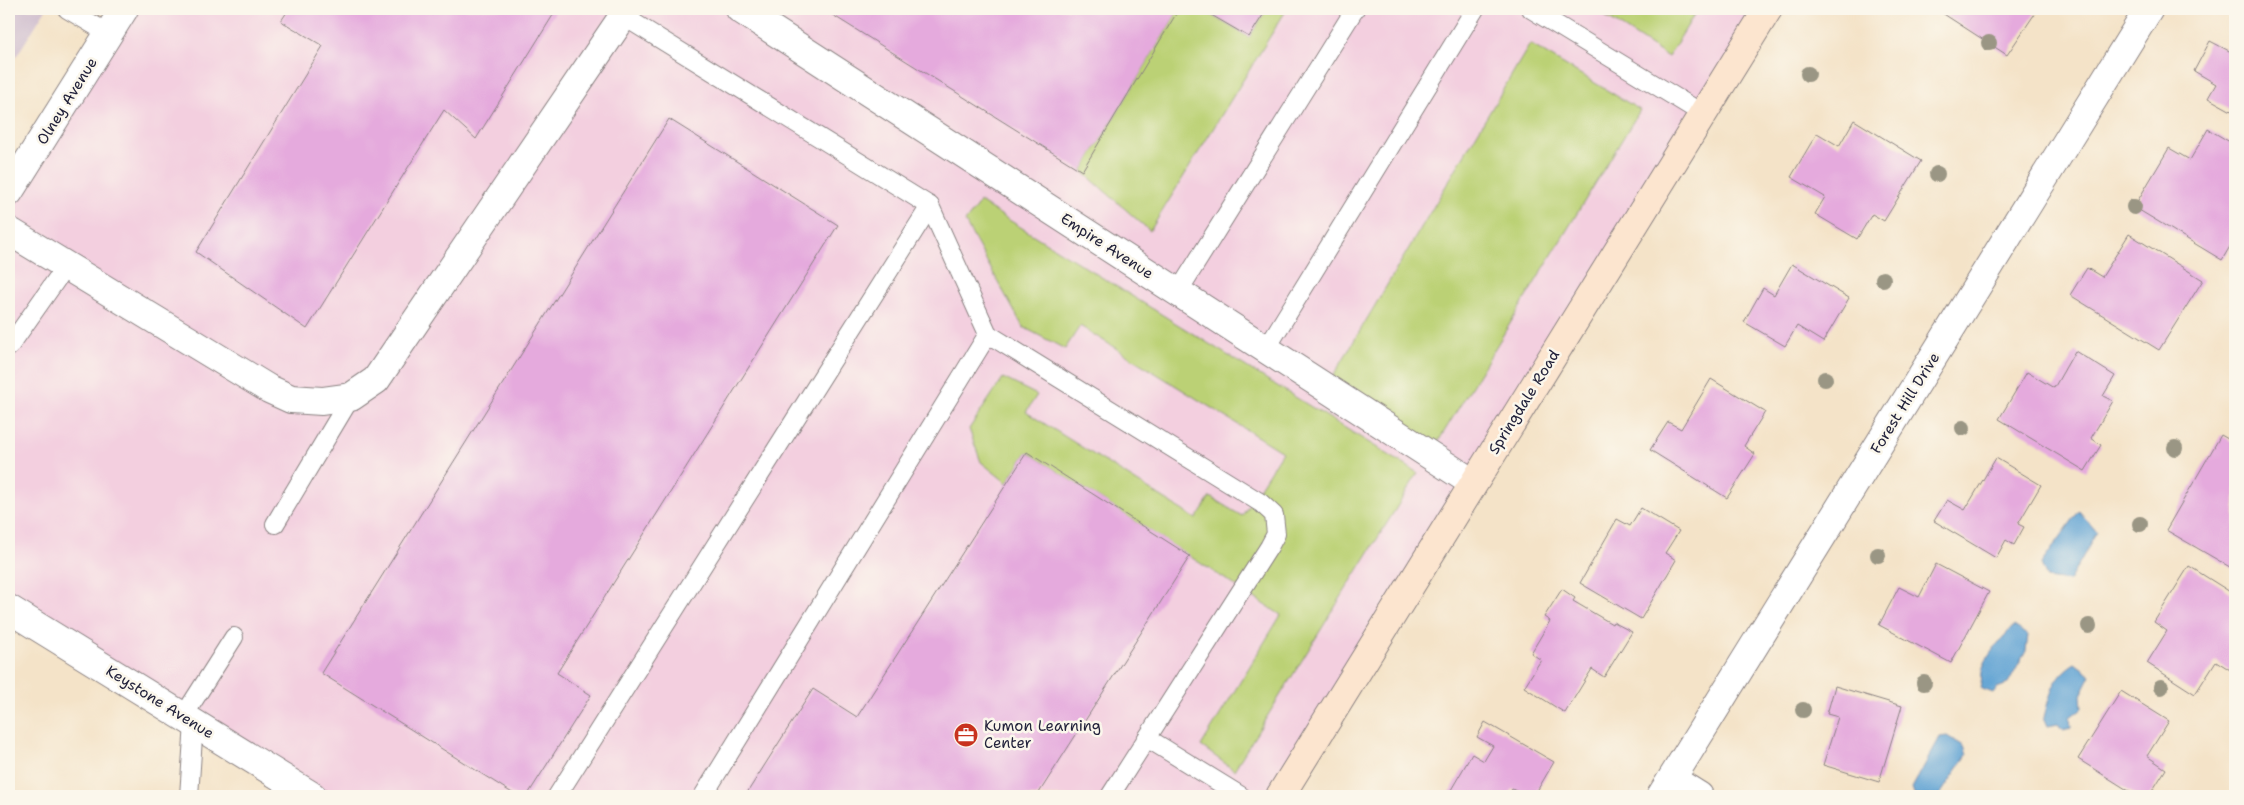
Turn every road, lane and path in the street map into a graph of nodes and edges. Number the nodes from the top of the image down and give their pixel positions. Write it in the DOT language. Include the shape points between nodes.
graph roads {
  1 [pos="67,9"];
  2 [pos="124,9"];
  3 [pos="740,9"];
  4 [pos="1355,9"];
  5 [pos="1475,9"];
  6 [pos="1532,9"];
  7 [pos="1768,9"];
  8 [pos="2149,9"];
  9 [pos="625,12"];
  10 [pos="109,34"];
  11 [pos="1703,114"];
  12 [pos="9,192"];
  13 [pos="930,206"];
  14 [pos="9,231"];
  15 [pos="66,266"];
  16 [pos="1178,292"];
  17 [pos="988,334"];
  18 [pos="9,347"];
  19 [pos="1266,349"];
  20 [pos="351,397"];
  21 [pos="1473,483"];
  22 [pos="275,524"];
  23 [pos="9,609"];
  24 [pos="234,637"];
  25 [pos="189,720"];
  26 [pos="1147,738"];
  27 [pos="1666,788"];
  28 [pos="296,793"];
  29 [pos="189,796"];
  30 [pos="557,796"];
  31 [pos="703,796"];
  32 [pos="1110,796"];
  33 [pos="1241,796"];
  34 [pos="1280,796"];
  35 [pos="1699,796"];
  1 -- 10 [label="lane"];
  2 -- 10 [label="street, Olney Avenue"];
  3 -- 16 [label="street, Empire Avenue"];
  4 -- 16 [label="lane"];
  5 -- 19 [label="lane"];
  6 -- 11 [label="lane"];
  7 -- 11 [label="main road, Springdale Road"];
  8 -- 27 [label="street, Forest Hill Drive"];
  9 -- 13 [label="lane"];
  9 -- 20 [label="street" via="376,380"];
  10 -- 12 [label="street, Olney Avenue"];
  11 -- 21 [label="main road, Springdale Road"];
  13 -- 17 [label="lane"];
  13 -- 30 [label="lane"];
  14 -- 15 [label="street"];
  15 -- 18 [label="lane"];
  15 -- 20 [label="street" via="269,389 291,399 322,401"];
  16 -- 19 [label="street, Empire Avenue"];
  17 -- 26 [label="lane" via="1261,503 1274,515 1276,534"];
  17 -- 31 [label="lane"];
  19 -- 21 [label="street, Empire Avenue"];
  20 -- 22 [label="lane"];
  21 -- 34 [label="main road, Springdale Road"];
  23 -- 25 [label="street, Keystone Avenue"];
  24 -- 25 [label="lane"];
  25 -- 28 [label="street, Keystone Avenue"];
  25 -- 29 [label="lane"];
  26 -- 32 [label="lane"];
  26 -- 33 [label="lane"];
  27 -- 35 [label="street"];
}
